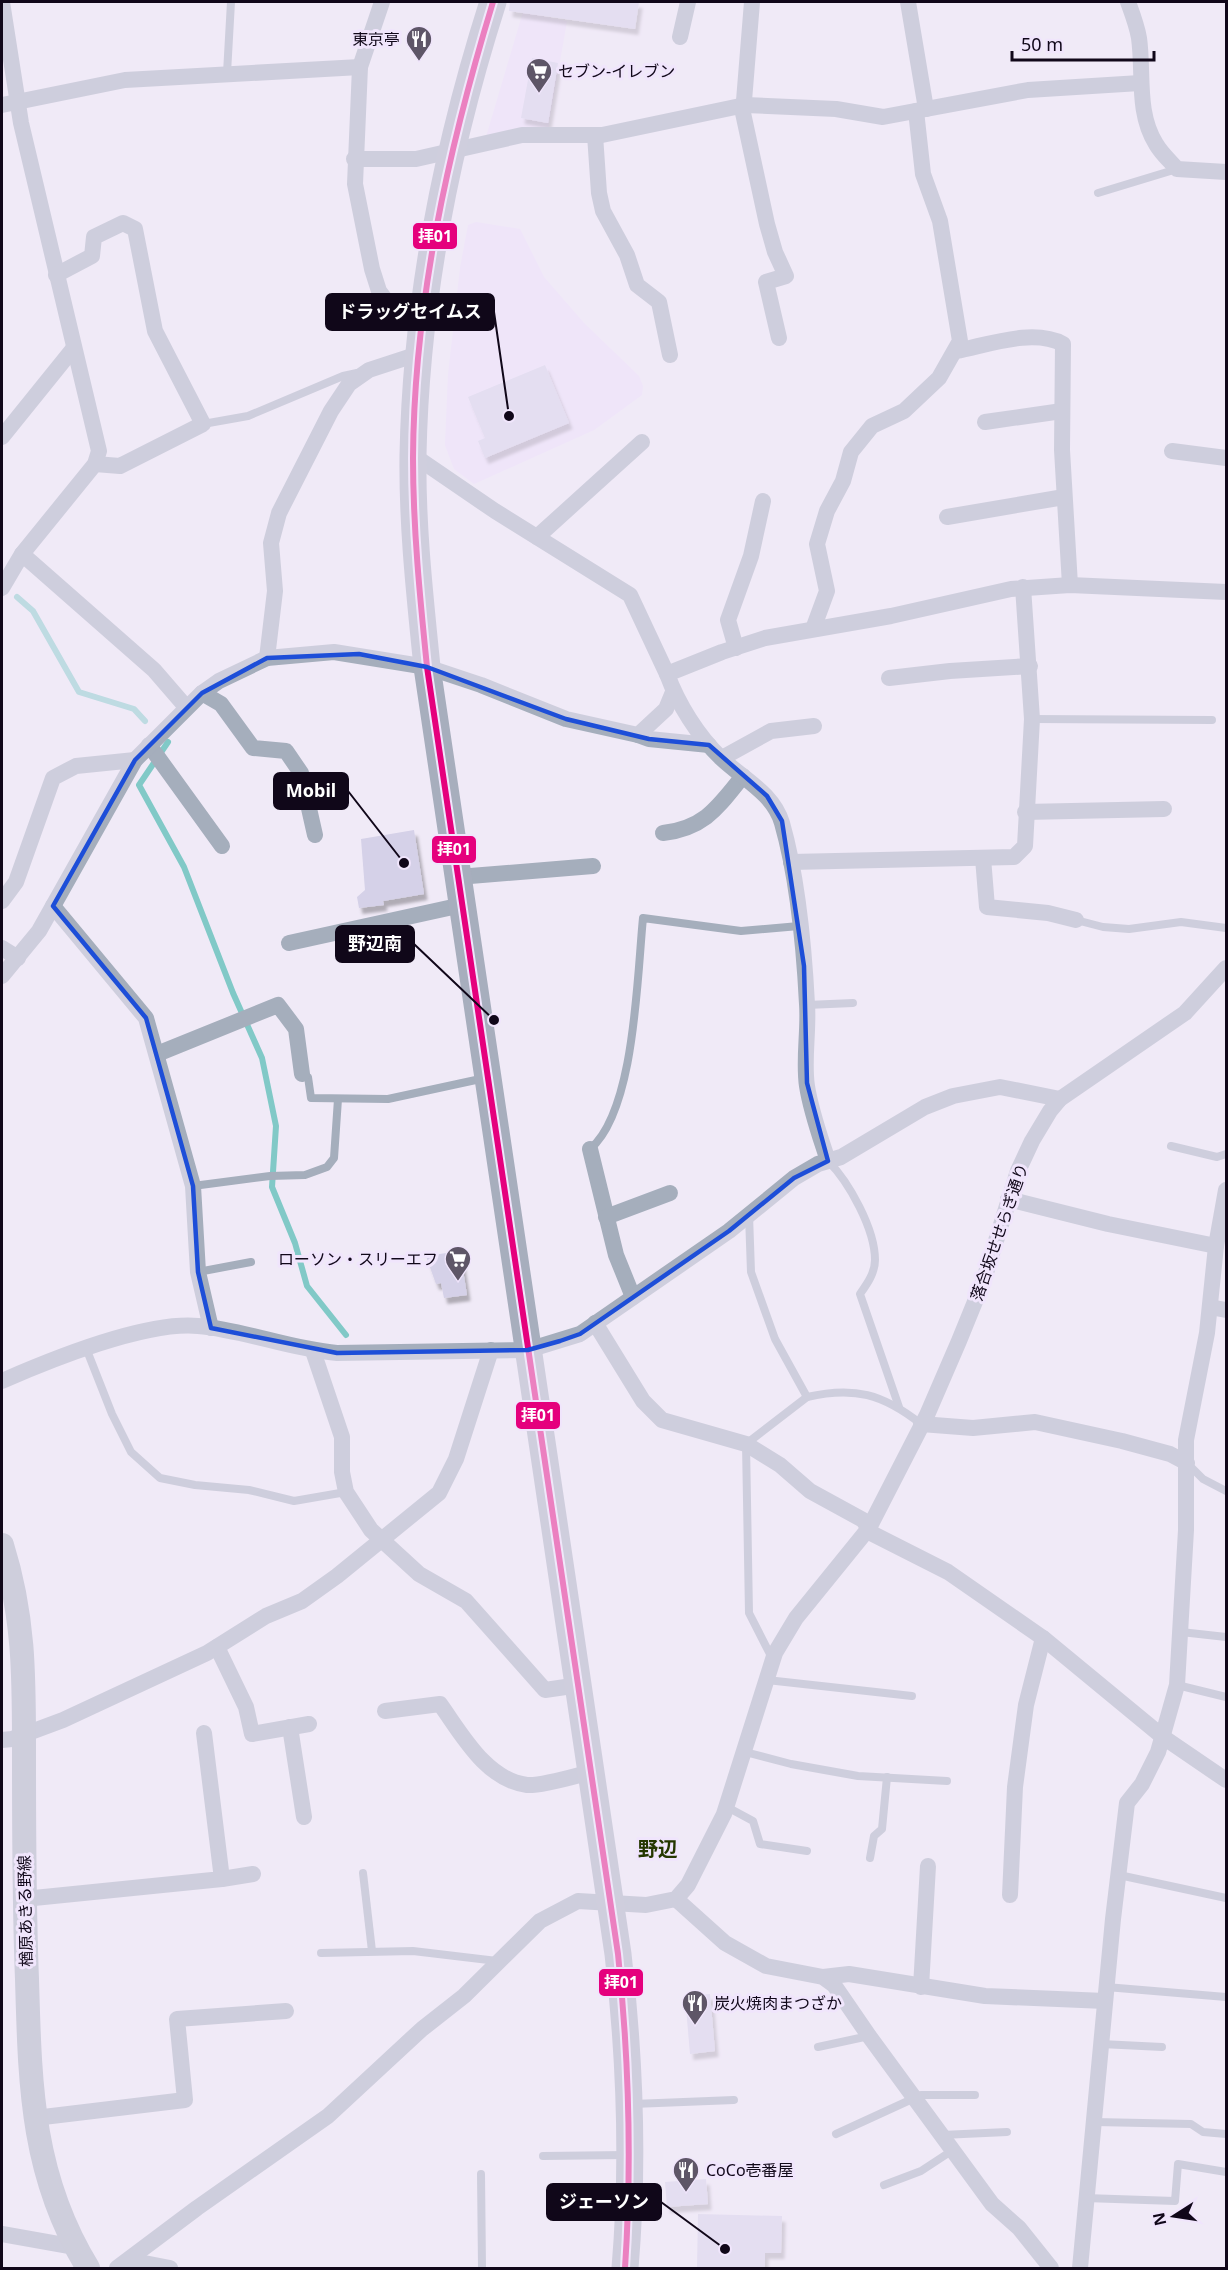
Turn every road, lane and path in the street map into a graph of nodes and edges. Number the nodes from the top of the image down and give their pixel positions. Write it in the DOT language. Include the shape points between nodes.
graph roads {
  1 [pos="2,2"];
  2 [pos="231,2"];
  3 [pos="382,2"];
  4 [pos="493,2"];
  5 [pos="688,2"];
  6 [pos="752,2"];
  7 [pos="908,2"];
  8 [pos="1128,2"];
  9 [pos="680,37"];
  10 [pos="360,67"];
  11 [pos="227,73"];
  12 [pos="1140,83"];
  13 [pos="18,102"];
  14 [pos="2,105"];
  15 [pos="745,105"];
  16 [pos="921,110"];
  17 [pos="595,135"];
  18 [pos="450,153"];
  19 [pos="354,159"];
  20 [pos="1177,169"];
  21 [pos="1227,172"];
  22 [pos="1098,193"];
  23 [pos="56,275"];
  24 [pos="423,311"];
  25 [pos="779,338"];
  26 [pos="73,349"];
  27 [pos="956,351"];
  28 [pos="418,354"];
  29 [pos="670,355"];
  30 [pos="369,370"];
  31 [pos="1062,411"];
  32 [pos="985,422"];
  33 [pos="203,423"];
  34 [pos="2,437"];
  35 [pos="642,442"];
  36 [pos="1172,451"];
  37 [pos="413,455"];
  38 [pos="1227,458"];
  39 [pos="95,464"];
  40 [pos="1064,497"];
  41 [pos="763,501"];
  42 [pos="947,517"];
  43 [pos="537,537"];
  44 [pos="22,554"];
  45 [pos="4,577"];
  46 [pos="1070,585"];
  47 [pos="1023,587"];
  48 [pos="1227,592"];
  49 [pos="813,629"];
  50 [pos="736,648"];
  51 [pos="267,658"];
  52 [pos="1030,666"];
  53 [pos="427,667"];
  54 [pos="667,674"];
  55 [pos="889,678"];
  56 [pos="673,692"];
  57 [pos="202,693"];
  58 [pos="186,707"];
  59 [pos="1032,719"];
  60 [pos="1212,720"];
  61 [pos="814,726"];
  62 [pos="638,735"];
  63 [pos="709,745"];
  64 [pos="150,748"];
  65 [pos="722,758"];
  66 [pos="135,760"];
  67 [pos="743,776"];
  68 [pos="1164,809"];
  69 [pos="1025,812"];
  70 [pos="663,833"];
  71 [pos="315,835"];
  72 [pos="222,846"];
  73 [pos="983,858"];
  74 [pos="791,862"];
  75 [pos="593,866"];
  76 [pos="458,877"];
  77 [pos="2,901"];
  78 [pos="462,905"];
  79 [pos="53,906"];
  80 [pos="1076,920"];
  81 [pos="799,926"];
  82 [pos="1227,928"];
  83 [pos="289,943"];
  84 [pos="2,948"];
  85 [pos="18,958"];
  86 [pos="1227,968"];
  87 [pos="2,976"];
  88 [pos="853,1003"];
  89 [pos="807,1005"];
  90 [pos="157,1054"];
  91 [pos="302,1074"];
  92 [pos="488,1077"];
  93 [pos="342,1099"];
  94 [pos="1060,1099"];
  95 [pos="1170,1146"];
  96 [pos="590,1149"];
  97 [pos="1227,1154"];
  98 [pos="828,1161"];
  99 [pos="192,1186"];
  100 [pos="1227,1190"];
  101 [pos="670,1193"];
  102 [pos="1008,1198"];
  103 [pos="749,1215"];
  104 [pos="606,1216"];
  105 [pos="1223,1230"];
  106 [pos="1216,1246"];
  107 [pos="250,1262"];
  108 [pos="198,1272"];
  109 [pos="633,1297"];
  110 [pos="1219,1308"];
  111 [pos="595,1323"];
  112 [pos="211,1328"];
  113 [pos="86,1348"];
  114 [pos="491,1350"];
  115 [pos="528,1350"];
  116 [pos="313,1351"];
  117 [pos="2,1381"];
  118 [pos="807,1397"];
  119 [pos="899,1407"];
  120 [pos="921,1424"];
  121 [pos="746,1444"];
  122 [pos="1187,1463"];
  123 [pos="1227,1491"];
  124 [pos="346,1492"];
  125 [pos="869,1528"];
  126 [pos="381,1540"];
  127 [pos="2,1545"];
  128 [pos="1181,1632"];
  129 [pos="1227,1637"];
  130 [pos="1043,1638"];
  131 [pos="217,1647"];
  132 [pos="773,1660"];
  133 [pos="767,1680"];
  134 [pos="579,1685"];
  135 [pos="1177,1685"];
  136 [pos="912,1696"];
  137 [pos="1227,1697"];
  138 [pos="385,1711"];
  139 [pos="309,1724"];
  140 [pos="290,1727"];
  141 [pos="204,1733"];
  142 [pos="13,1737"];
  143 [pos="1163,1737"];
  144 [pos="745,1752"];
  145 [pos="591,1773"];
  146 [pos="887,1777"];
  147 [pos="1226,1779"];
  148 [pos="947,1781"];
  149 [pos="727,1807"];
  150 [pos="304,1817"];
  151 [pos="807,1851"];
  152 [pos="870,1858"];
  153 [pos="928,1866"];
  154 [pos="363,1873"];
  155 [pos="254,1874"];
  156 [pos="1119,1875"];
  157 [pos="222,1879"];
  158 [pos="1010,1895"];
  159 [pos="1227,1898"];
  160 [pos="24,1899"];
  161 [pos="676,1899"];
  162 [pos="611,1905"];
  163 [pos="372,1952"];
  164 [pos="321,1953"];
  165 [pos="500,1962"];
  166 [pos="823,1977"];
  167 [pos="921,1987"];
  168 [pos="1106,1994"];
  169 [pos="1227,1997"];
  170 [pos="286,2011"];
  171 [pos="869,2037"];
  172 [pos="1101,2044"];
  173 [pos="818,2047"];
  174 [pos="1162,2047"];
  175 [pos="975,2095"];
  176 [pos="914,2097"];
  177 [pos="734,2100"];
  178 [pos="630,2104"];
  179 [pos="35,2118"];
  180 [pos="1095,2122"];
  181 [pos="1007,2132"];
  182 [pos="836,2134"];
  183 [pos="1227,2134"];
  184 [pos="942,2135"];
  185 [pos="953,2150"];
  186 [pos="632,2155"];
  187 [pos="543,2156"];
  188 [pos="1227,2172"];
  189 [pos="481,2175"];
  190 [pos="884,2185"];
  191 [pos="1085,2198"];
  192 [pos="2,2234"];
  193 [pos="75,2247"];
  194 [pos="123,2264"];
  195 [pos="88,2268"];
  196 [pos="170,2268"];
  197 [pos="482,2268"];
  198 [pos="626,2268"];
  199 [pos="1051,2268"];
  200 [pos="1080,2268"];
  1 -- 13 [label="street"];
  2 -- 11 [label="lane"];
  3 -- 10 [label="street"];
  4 -- 18 [label="main road"];
  5 -- 9 [label="street"];
  6 -- 15 [label="street"];
  7 -- 16 [label="street"];
  8 -- 12 [label="street" via="1138,36"];
  10 -- 11 [label="street"];
  10 -- 19 [label="street"];
  11 -- 13 [label="street" via="125,80"];
  12 -- 16 [label="street" via="1028,90"];
  12 -- 20 [label="street" via="1156,144"];
  13 -- 14 [label="street"];
  13 -- 23 [label="street"];
  15 -- 16 [label="street" via="836,109 883,117"];
  15 -- 17 [label="street"];
  15 -- 25 [label="street" via="743,113 767,225 786,276 766,282"];
  16 -- 27 [label="street" via="923,174 940,220 949,266 960,341"];
  17 -- 18 [label="street" via="522,135"];
  17 -- 29 [label="street" via="598,193 603,211 627,255 637,285 659,302"];
  18 -- 19 [label="street" via="416,159"];
  18 -- 24 [label="main road"];
  19 -- 24 [label="street" via="355,184 379,291 392,307"];
  20 -- 21 [label="street"];
  20 -- 22 [label="lane"];
  23 -- 26 [label="street"];
  23 -- 33 [label="street" via="92,256 94,237 123,223 135,229 155,331"];
  24 -- 28 [label="main road"];
  26 -- 34 [label="street"];
  26 -- 39 [label="street" via="99,451"];
  27 -- 31 [label="street" via="1018,339 1053,339 1063,344"];
  27 -- 49 [label="street" via="939,378 904,411 872,426 852,452 843,481 826,511 817,544 827,591"];
  28 -- 30 [label="street"];
  28 -- 37 [label="main road"];
  30 -- 33 [label="lane" via="343,376 248,416"];
  30 -- 51 [label="street" via="349,384 331,411 279,513 271,543 275,591"];
  31 -- 32 [label="street"];
  31 -- 40 [label="street"];
  33 -- 39 [label="street" via="120,466"];
  35 -- 43 [label="street"];
  36 -- 38 [label="street"];
  37 -- 43 [label="street"];
  37 -- 53 [label="main road" via="416,555"];
  39 -- 44 [label="street"];
  40 -- 42 [label="street"];
  40 -- 46 [label="street"];
  41 -- 50 [label="street" via="747,567 728,620"];
  43 -- 54 [label="street" via="630,595"];
  44 -- 45 [label="street"];
  44 -- 58 [label="street" via="154,670"];
  46 -- 47 [label="street"];
  46 -- 48 [label="street"];
  47 -- 49 [label="street"];
  47 -- 52 [label="street"];
  49 -- 50 [label="street"];
  50 -- 54 [label="street"];
  51 -- 53 [label="street" via="334,652"];
  51 -- 57 [label="street"];
  52 -- 55 [label="street"];
  52 -- 59 [label="street"];
  53 -- 62 [label="street" via="566,719"];
  53 -- 76 [label="main road"];
  54 -- 56 [label="street"];
  56 -- 62 [label="street" via="666,709"];
  56 -- 63 [label="street"];
  57 -- 58 [label="street"];
  57 -- 71 [label="street" via="221,704 254,748 286,751 301,773"];
  58 -- 64 [label="street"];
  59 -- 60 [label="lane"];
  59 -- 69 [label="street"];
  61 -- 65 [label="street" via="771,731"];
  62 -- 63 [label="street"];
  63 -- 65 [label="street"];
  64 -- 66 [label="street"];
  64 -- 72 [label="street"];
  65 -- 67 [label="street"];
  66 -- 77 [label="street" via="76,766 53,778 16,882"];
  66 -- 79 [label="street"];
  67 -- 70 [label="street" via="713,813 697,825"];
  67 -- 74 [label="street" via="776,807"];
  68 -- 69 [label="street"];
  69 -- 73 [label="street" via="1025,846 1014,857"];
  73 -- 74 [label="street"];
  73 -- 80 [label="street" via="987,907"];
  74 -- 81 [label="street"];
  75 -- 76 [label="street"];
  76 -- 78 [label="main road"];
  78 -- 83 [label="street"];
  78 -- 92 [label="main road"];
  79 -- 85 [label="street"];
  79 -- 90 [label="street" via="146,1018"];
  80 -- 82 [label="lane" via="1129,929 1181,922"];
  81 -- 89 [label="street"];
  81 -- 96 [label="lane" via="741,931 643,918 623,1086 601,1140"];
  84 -- 85 [label="street"];
  85 -- 87 [label="street"];
  86 -- 94 [label="street, 落合坂せせらぎ通り" via="1185,1014"];
  88 -- 89 [label="lane"];
  89 -- 98 [label="street" via="807,1083"];
  90 -- 91 [label="street" via="279,1005 296,1029"];
  90 -- 99 [label="street"];
  91 -- 93 [label="lane" via="308,1077 311,1098"];
  92 -- 93 [label="lane" via="388,1099"];
  92 -- 115 [label="main road"];
  93 -- 99 [label="lane" via="334,1158 327,1167 305,1175"];
  94 -- 98 [label="street" via="1000,1087 953,1096 925,1107"];
  94 -- 102 [label="street, 落合坂せせらぎ通り" via="1032,1141"];
  95 -- 97 [label="lane" via="1217,1156"];
  96 -- 104 [label="street"];
  98 -- 103 [label="street" via="794,1178"];
  98 -- 119 [label="lane" via="839,1171 869,1228 875,1261 872,1276 860,1294"];
  99 -- 108 [label="street"];
  100 -- 105 [label="street"];
  101 -- 104 [label="street"];
  102 -- 106 [label="street"];
  102 -- 120 [label="street, 落合坂せせらぎ通り" via="983,1282"];
  103 -- 109 [label="street"];
  103 -- 118 [label="lane" via="751,1272 775,1339"];
  104 -- 109 [label="street"];
  105 -- 106 [label="street"];
  106 -- 110 [label="street"];
  107 -- 108 [label="lane"];
  108 -- 112 [label="street"];
  109 -- 111 [label="street"];
  110 -- 122 [label="street" via="1186,1440"];
  111 -- 115 [label="street" via="580,1334"];
  111 -- 121 [label="street" via="643,1401 662,1420"];
  112 -- 113 [label="street" via="178,1325"];
  112 -- 116 [label="street"];
  113 -- 117 [label="street"];
  113 -- 124 [label="lane" via="131,1452 160,1478 249,1490 294,1501"];
  114 -- 115 [label="street"];
  114 -- 116 [label="street"];
  114 -- 126 [label="street" via="456,1459 440,1493"];
  115 -- 134 [label="main road"];
  116 -- 124 [label="street" via="342,1437"];
  118 -- 119 [label="lane" via="849,1391"];
  118 -- 121 [label="lane"];
  119 -- 120 [label="lane"];
  120 -- 122 [label="street" via="974,1428 1035,1422 1122,1441 1170,1454"];
  120 -- 125 [label="street, 落合坂せせらぎ通り"];
  121 -- 125 [label="street"];
  121 -- 132 [label="lane" via="749,1613"];
  122 -- 123 [label="lane" via="1203,1479"];
  122 -- 128 [label="street"];
  124 -- 126 [label="street"];
  125 -- 130 [label="street" via="873,1534 948,1572"];
  125 -- 132 [label="street, 落合坂せせらぎ通り" via="796,1618"];
  126 -- 131 [label="street" via="302,1601 266,1616"];
  126 -- 134 [label="street" via="419,1574 466,1601 545,1690"];
  127 -- 142 [label="main road, 楢原あきる野線" via="20,1616"];
  128 -- 129 [label="lane"];
  128 -- 135 [label="street"];
  130 -- 143 [label="street"];
  130 -- 158 [label="street" via="1026,1705 1017,1776"];
  131 -- 140 [label="street" via="246,1707 252,1734"];
  131 -- 142 [label="street" via="63,1720"];
  132 -- 133 [label="street, 落合坂せせらぎ通り"];
  133 -- 136 [label="lane"];
  133 -- 144 [label="street, 落合坂せせらぎ通り"];
  134 -- 145 [label="main road"];
  135 -- 137 [label="lane"];
  135 -- 143 [label="street"];
  138 -- 145 [label="street" via="440,1704 476,1753 506,1778 528,1785"];
  139 -- 140 [label="street"];
  140 -- 150 [label="street"];
  141 -- 157 [label="street"];
  142 -- 160 [label="main road, 楢原あきる野線"];
  143 -- 147 [label="street"];
  143 -- 156 [label="street" via="1142,1784 1127,1803"];
  144 -- 146 [label="lane" via="858,1776"];
  144 -- 149 [label="street, 落合坂せせらぎ通り"];
  145 -- 162 [label="main road"];
  146 -- 148 [label="lane"];
  146 -- 152 [label="lane" via="882,1829 874,1836"];
  149 -- 151 [label="lane" via="753,1821 760,1844"];
  149 -- 161 [label="street, 落合坂せせらぎ通り" via="688,1885"];
  153 -- 167 [label="street"];
  154 -- 163 [label="lane"];
  155 -- 157 [label="street"];
  156 -- 159 [label="lane"];
  156 -- 168 [label="street"];
  157 -- 160 [label="street"];
  160 -- 179 [label="main road, 楢原あきる野線"];
  161 -- 162 [label="street" via="646,1905"];
  161 -- 166 [label="street" via="725,1943 766,1966"];
  162 -- 165 [label="street" via="578,1901 540,1922"];
  162 -- 178 [label="main road" via="628,2034"];
  163 -- 164 [label="lane"];
  163 -- 165 [label="lane" via="413,1951"];
  165 -- 194 [label="street" via="327,2116"];
  166 -- 167 [label="street" via="849,1974"];
  166 -- 171 [label="street" via="834,1985"];
  167 -- 168 [label="street" via="985,1996"];
  168 -- 169 [label="lane"];
  168 -- 172 [label="street"];
  170 -- 179 [label="street" via="177,2019 185,2100"];
  171 -- 173 [label="lane"];
  171 -- 176 [label="street"];
  172 -- 174 [label="lane"];
  172 -- 180 [label="street"];
  175 -- 176 [label="lane"];
  176 -- 182 [label="lane"];
  176 -- 184 [label="street"];
  177 -- 178 [label="lane"];
  178 -- 186 [label="main road"];
  179 -- 193 [label="main road, 楢原あきる野線" via="52,2198"];
  180 -- 183 [label="lane" via="1191,2124 1203,2132"];
  180 -- 191 [label="street"];
  181 -- 184 [label="lane"];
  184 -- 185 [label="street"];
  185 -- 190 [label="lane" via="921,2171"];
  185 -- 199 [label="street" via="992,2204 1019,2228"];
  186 -- 187 [label="lane"];
  186 -- 198 [label="main road"];
  188 -- 191 [label="lane" via="1178,2164 1174,2202"];
  189 -- 197 [label="lane"];
  191 -- 200 [label="street"];
  192 -- 193 [label="street"];
  193 -- 195 [label="main road, 楢原あきる野線"];
  194 -- 196 [label="street"];
}
